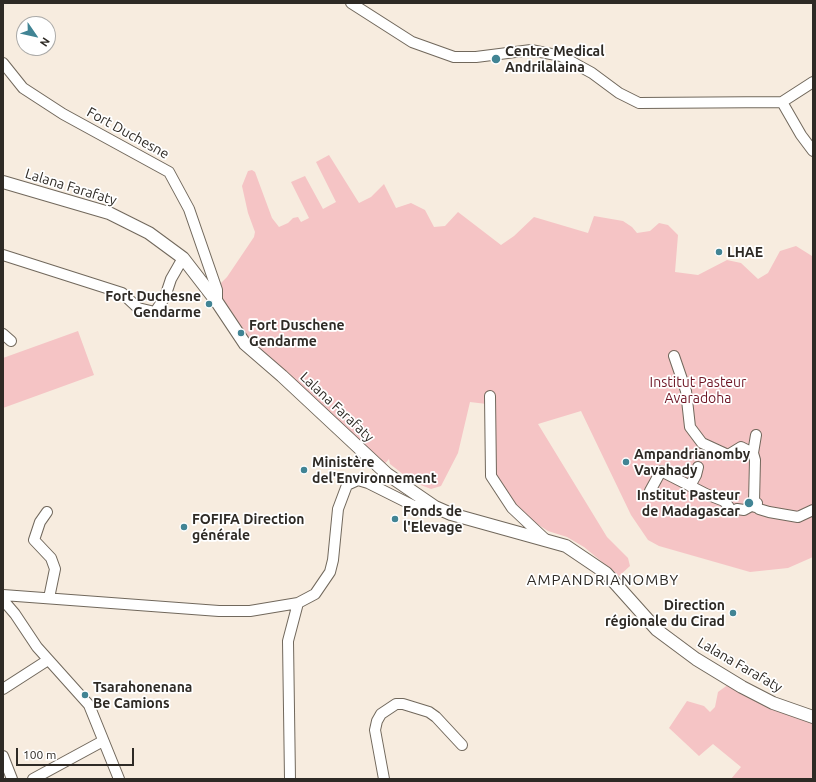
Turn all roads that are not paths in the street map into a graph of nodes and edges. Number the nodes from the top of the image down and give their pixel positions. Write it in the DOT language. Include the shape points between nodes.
graph roads {
  1 [pos="351,3"];
  2 [pos="3,62"];
  3 [pos="813,82"];
  4 [pos="782,102"];
  5 [pos="813,151"];
  6 [pos="3,182"];
  7 [pos="3,255"];
  8 [pos="184,258"];
  9 [pos="217,302"];
  10 [pos="3,334"];
  11 [pos="11,341"];
  12 [pos="674,356"];
  13 [pos="490,396"];
  14 [pos="756,435"];
  15 [pos="753,454"];
  16 [pos="698,467"];
  17 [pos="690,486"];
  18 [pos="650,491"];
  19 [pos="425,500"];
  20 [pos="755,504"];
  21 [pos="813,510"];
  22 [pos="47,512"];
  23 [pos="545,539"];
  24 [pos="3,595"];
  25 [pos="49,598"];
  26 [pos="3,600"];
  27 [pos="298,603"];
  28 [pos="48,660"];
  29 [pos="3,689"];
  30 [pos="813,717"];
  31 [pos="103,741"];
  32 [pos="462,745"];
  33 [pos="3,756"];
  34 [pos="12,779"];
  35 [pos="33,779"];
  36 [pos="119,779"];
  37 [pos="290,779"];
  38 [pos="384,779"];
  1 -- 4 [label="street" via="412,42 454,57 531,50 561,56 639,103"];
  2 -- 9 [label="street, Fort Duchesne" via="23,88 63,114 169,172 189,209 217,290"];
  3 -- 4 [label="street"];
  4 -- 5 [label="street"];
  6 -- 8 [label="main road, Lalana Farafaty" via="109,213 149,233"];
  7 -- 8 [label="street" via="117,291 138,308 155,312 165,298 171,279"];
  8 -- 9 [label="main road, Lalana Farafaty"];
  9 -- 19 [label="main road, Lalana Farafaty" via="245,344 387,474"];
  10 -- 11 [label="street"];
  12 -- 15 [label="street" via="686,390 690,427 702,443 728,455 741,447"];
  13 -- 23 [label="street" via="491,476 512,508"];
  14 -- 15 [label="street"];
  15 -- 20 [label="street" via="756,460"];
  16 -- 17 [label="street"];
  17 -- 18 [label="street" via="660,471"];
  17 -- 20 [label="street" via="724,501 733,508 744,510"];
  19 -- 23 [label="main road, Lalana Farafaty" via="451,514"];
  19 -- 27 [label="street" via="422,506 414,506 368,483 358,480 347,485 338,509 330,572 315,594"];
  20 -- 21 [label="street" via="759,509 768,512 798,517"];
  22 -- 25 [label="street" via="40,522 34,540 51,558 55,569"];
  23 -- 30 [label="main road, Lalana Farafaty" via="566,546 606,573 657,630 696,659 773,703"];
  24 -- 25 [label="street"];
  25 -- 27 [label="street" via="235,611"];
  26 -- 28 [label="street"];
  27 -- 37 [label="street" via="288,641"];
  28 -- 29 [label="street"];
  28 -- 31 [label="street" via="89,705"];
  31 -- 35 [label="street"];
  31 -- 36 [label="street"];
  32 -- 38 [label="street" via="429,712 396,704 381,714 375,730"];
  33 -- 34 [label="street"];
}
